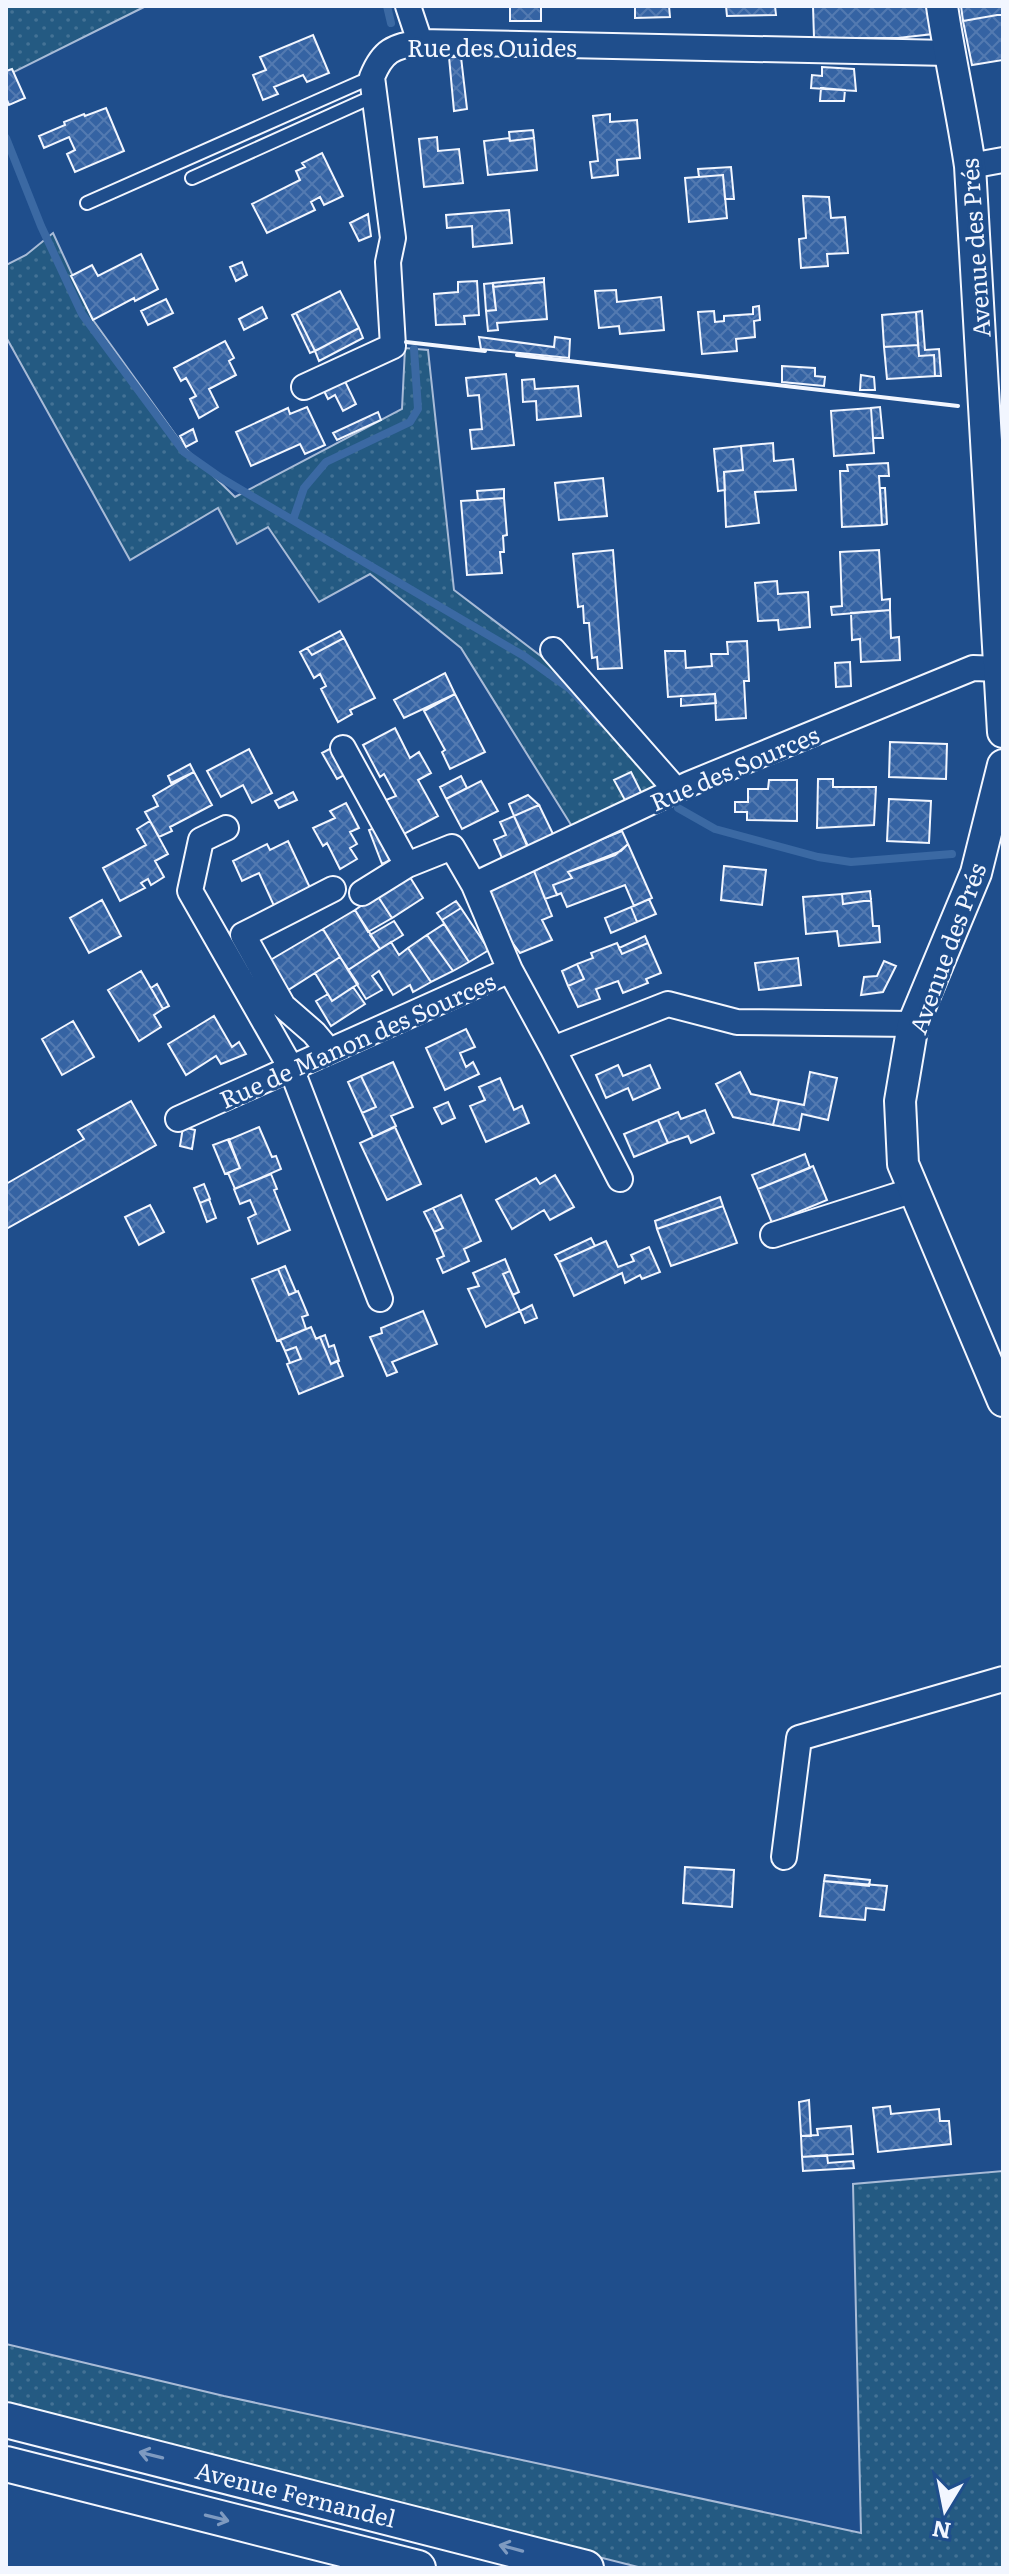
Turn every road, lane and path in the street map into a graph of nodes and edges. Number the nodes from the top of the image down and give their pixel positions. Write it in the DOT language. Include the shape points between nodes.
graph roads {
  1 [pos="408,6"];
  2 [pos="942,6"];
  3 [pos="420,42"];
  4 [pos="949,53"];
  5 [pos="373,86"];
  6 [pos="1003,160"];
  7 [pos="970,166"];
  8 [pos="192,178"];
  9 [pos="87,203"];
  10 [pos="304,387"];
  11 [pos="553,650"];
  12 [pos="1001,682"];
  13 [pos="1003,732"];
  14 [pos="343,748"];
  15 [pos="1003,765"];
  16 [pos="676,790"];
  17 [pos="226,828"];
  18 [pos="407,865"];
  19 [pos="474,885"];
  20 [pos="333,889"];
  21 [pos="362,893"];
  22 [pos="510,970"];
  23 [pos="913,1024"];
  24 [pos="553,1049"];
  25 [pos="329,1051"];
  26 [pos="291,1068"];
  27 [pos="178,1119"];
  28 [pos="620,1179"];
  29 [pos="914,1190"];
  30 [pos="773,1235"];
  31 [pos="380,1299"];
  32 [pos="1003,1401"];
  33 [pos="1003,1679"];
  34 [pos="784,1857"];
  35 [pos="6,2420"];
  36 [pos="6,2464"];
  37 [pos="409,2567"];
  38 [pos="586,2568"];
  1 -- 3 [label="street"];
  2 -- 4 [label="street, Avenue des Prés"];
  3 -- 4 [label="street, Rue des Ouides"];
  3 -- 5 [label="street, Rue des Ouides" via="395,47 379,60"];
  4 -- 7 [label="street, Avenue des Prés"];
  5 -- 8 [label="lane"];
  5 -- 9 [label="lane"];
  5 -- 10 [label="street" via="393,238 388,262 393,346"];
  6 -- 7 [label="street"];
  7 -- 12 [label="street, Avenue des Prés"];
  11 -- 16 [label="street"];
  12 -- 13 [label="street, Avenue des Prés"];
  12 -- 16 [label="street, Rue des Sources" via="973,668"];
  14 -- 18 [label="street"];
  15 -- 23 [label="street, Avenue des Prés" via="976,873"];
  16 -- 19 [label="street, Rue des Sources"];
  17 -- 26 [label="street" via="201,840 190,891"];
  18 -- 19 [label="street" via="452,847"];
  18 -- 21 [label="street"];
  19 -- 22 [label="street"];
  20 -- 25 [label="street" via="243,935 283,1006"];
  22 -- 24 [label="street, Rue de Manon des Sources"];
  22 -- 25 [label="street, Rue de Manon des Sources"];
  23 -- 24 [label="street" via="737,1022 668,1004"];
  23 -- 29 [label="street, Avenue des Prés" via="900,1101 903,1164"];
  24 -- 28 [label="street, Rue de Manon des Sources"];
  25 -- 26 [label="street, Rue de Manon des Sources"];
  26 -- 27 [label="street, Rue de Manon des Sources"];
  26 -- 31 [label="street"];
  29 -- 30 [label="street"];
  29 -- 32 [label="street, Avenue des Prés"];
  33 -- 34 [label="street" via="799,1738"];
  38 -- 35 [label="main road, Avenue Fernandel, one-way"];
  36 -- 37 [label="main road, Avenue Fernandel, one-way"];
}
